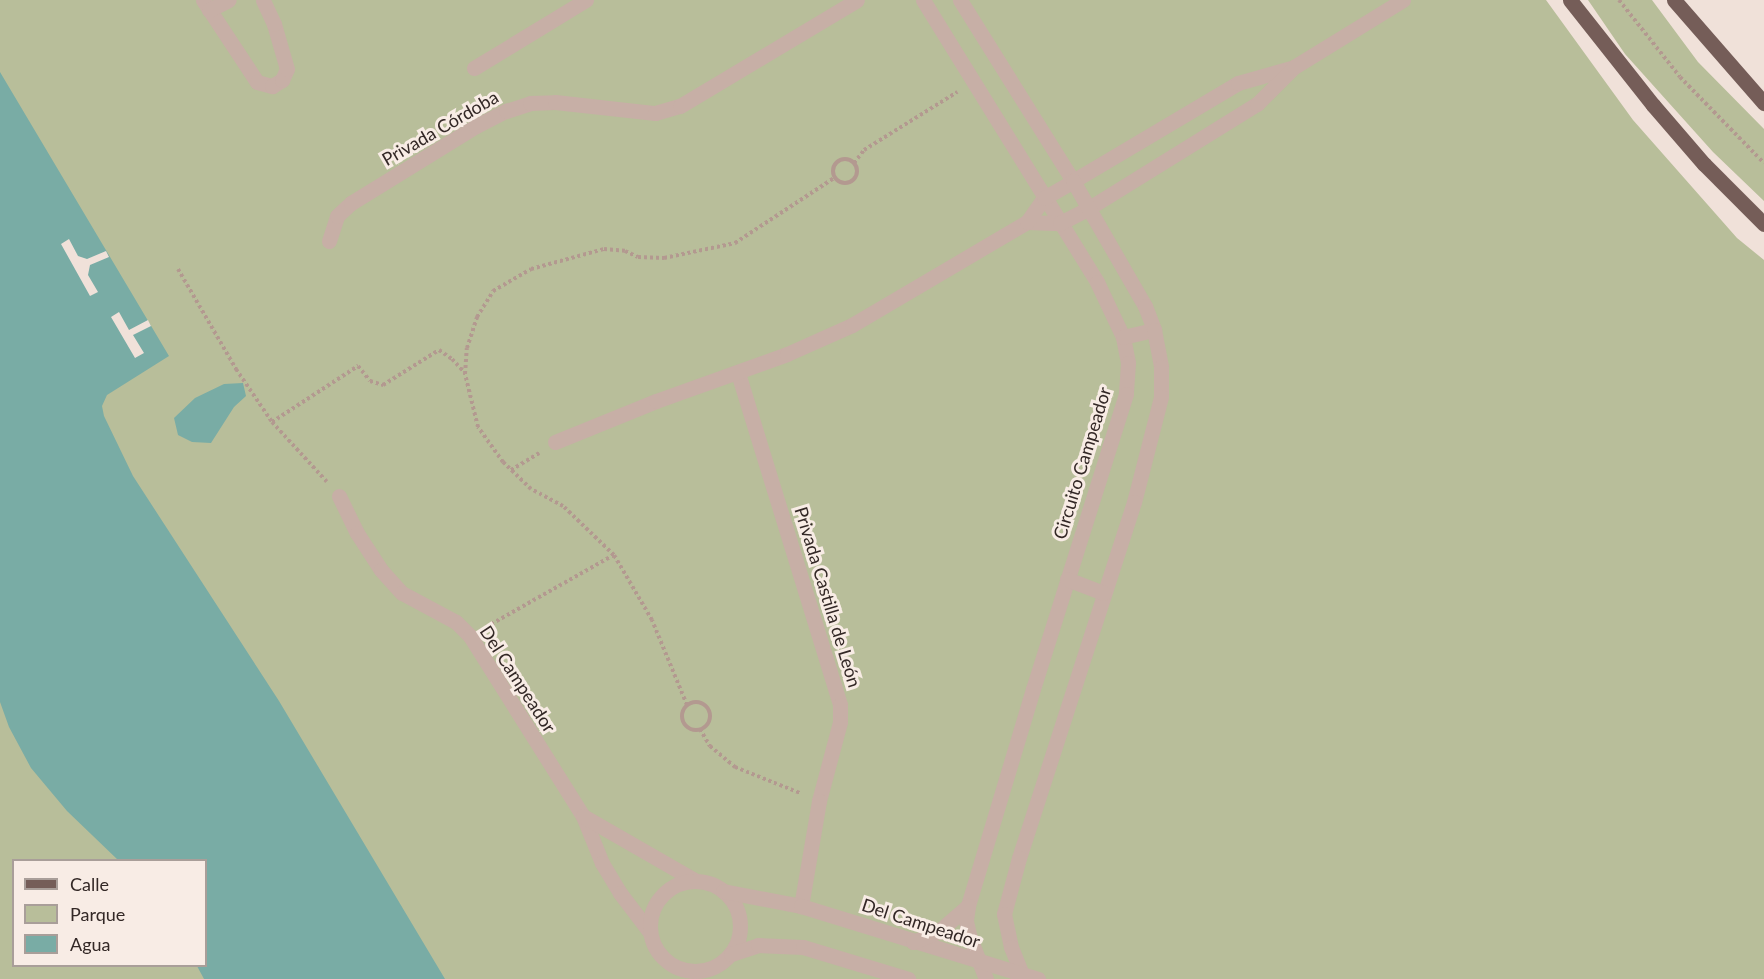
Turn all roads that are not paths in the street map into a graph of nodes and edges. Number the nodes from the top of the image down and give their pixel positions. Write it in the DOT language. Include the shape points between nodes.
graph roads {
  1 [pos="230,0"];
  2 [pos="263,0"];
  3 [pos="586,0"];
  4 [pos="857,0"];
  5 [pos="923,0"];
  6 [pos="960,0"];
  7 [pos="1403,0"];
  8 [pos="1570,0"];
  9 [pos="1674,0"];
  10 [pos="206,5"];
  11 [pos="1294,67"];
  12 [pos="474,68"];
  13 [pos="1764,104"];
  14 [pos="1073,181"];
  15 [pos="1044,198"];
  16 [pos="1089,208"];
  17 [pos="1027,222"];
  18 [pos="1060,223"];
  19 [pos="1764,224"];
  20 [pos="329,241"];
  21 [pos="1154,330"];
  22 [pos="1123,337"];
  23 [pos="738,373"];
  24 [pos="555,442"];
  25 [pos="339,496"];
  26 [pos="1067,579"];
  27 [pos="1103,592"];
  28 [pos="583,816"];
  29 [pos="696,881"];
  30 [pos="723,891"];
  31 [pos="801,906"];
  32 [pos="968,906"];
  33 [pos="649,931"];
  34 [pos="913,942"];
  35 [pos="725,958"];
  36 [pos="663,959"];
  37 [pos="981,963"];
  38 [pos="1023,976"];
  39 [pos="671,979"];
  40 [pos="711,979"];
  41 [pos="908,979"];
  42 [pos="986,979"];
  43 [pos="1038,979"];
  1 -- 10 [label="street"];
  2 -- 10 [label="street" via="287,69 282,80 272,86 257,82"];
  3 -- 12 [label="street"];
  4 -- 20 [label="street, Privada Córdoba" via="680,106 655,113 539,103 506,111 351,202 338,216"];
  5 -- 15 [label="street, Circuito Campeador"];
  6 -- 14 [label="street"];
  7 -- 11 [label="street"];
  8 -- 19 [label="main road" via="1704,164"];
  9 -- 13 [label="main road"];
  11 -- 14 [label="street" via="1238,83"];
  11 -- 16 [label="street" via="1257,104"];
  14 -- 15 [label="street"];
  14 -- 16 [label="street"];
  15 -- 17 [label="street"];
  15 -- 18 [label="street, Circuito Campeador"];
  16 -- 18 [label="street"];
  16 -- 21 [label="street" via="1145,306"];
  17 -- 18 [label="street"];
  17 -- 23 [label="street" via="852,325"];
  18 -- 22 [label="street, Circuito Campeador" via="1097,282"];
  21 -- 22 [label="street"];
  21 -- 27 [label="street" via="1161,367 1161,398 1134,502"];
  22 -- 26 [label="street, Circuito Campeador" via="1128,363 1126,394"];
  23 -- 24 [label="street"];
  23 -- 31 [label="street, Privada Castilla de León" via="840,705 840,722 819,801"];
  25 -- 28 [label="street, Del Campeador" via="381,570 402,593 456,622 470,636"];
  26 -- 27 [label="street"];
  26 -- 32 [label="street, Circuito Campeador"];
  27 -- 38 [label="street" via="1004,914 1008,939"];
  28 -- 29 [label="street, Del Campeador"];
  28 -- 33 [label="street, Del Campeador" via="602,863"];
  29 -- 30 [label="street"];
  29 -- 33 [label="street" via="680,883 656,902"];
  30 -- 31 [label="street, Del Campeador"];
  30 -- 35 [label="street" via="735,908 740,928"];
  31 -- 34 [label="street, Del Campeador"];
  32 -- 34 [label="street" via="938,932"];
  32 -- 37 [label="street, Circuito Campeador" via="966,921"];
  33 -- 36 [label="street"];
  34 -- 37 [label="street, Del Campeador"];
  35 -- 36 [label="street" via="706,970 691,971 675,968"];
  35 -- 40 [label="street"];
  35 -- 41 [label="street" via="758,945 803,947"];
  36 -- 39 [label="street"];
  37 -- 38 [label="street, Del Campeador"];
  37 -- 42 [label="street, Circuito Campeador"];
  38 -- 43 [label="street, Del Campeador"];
}
